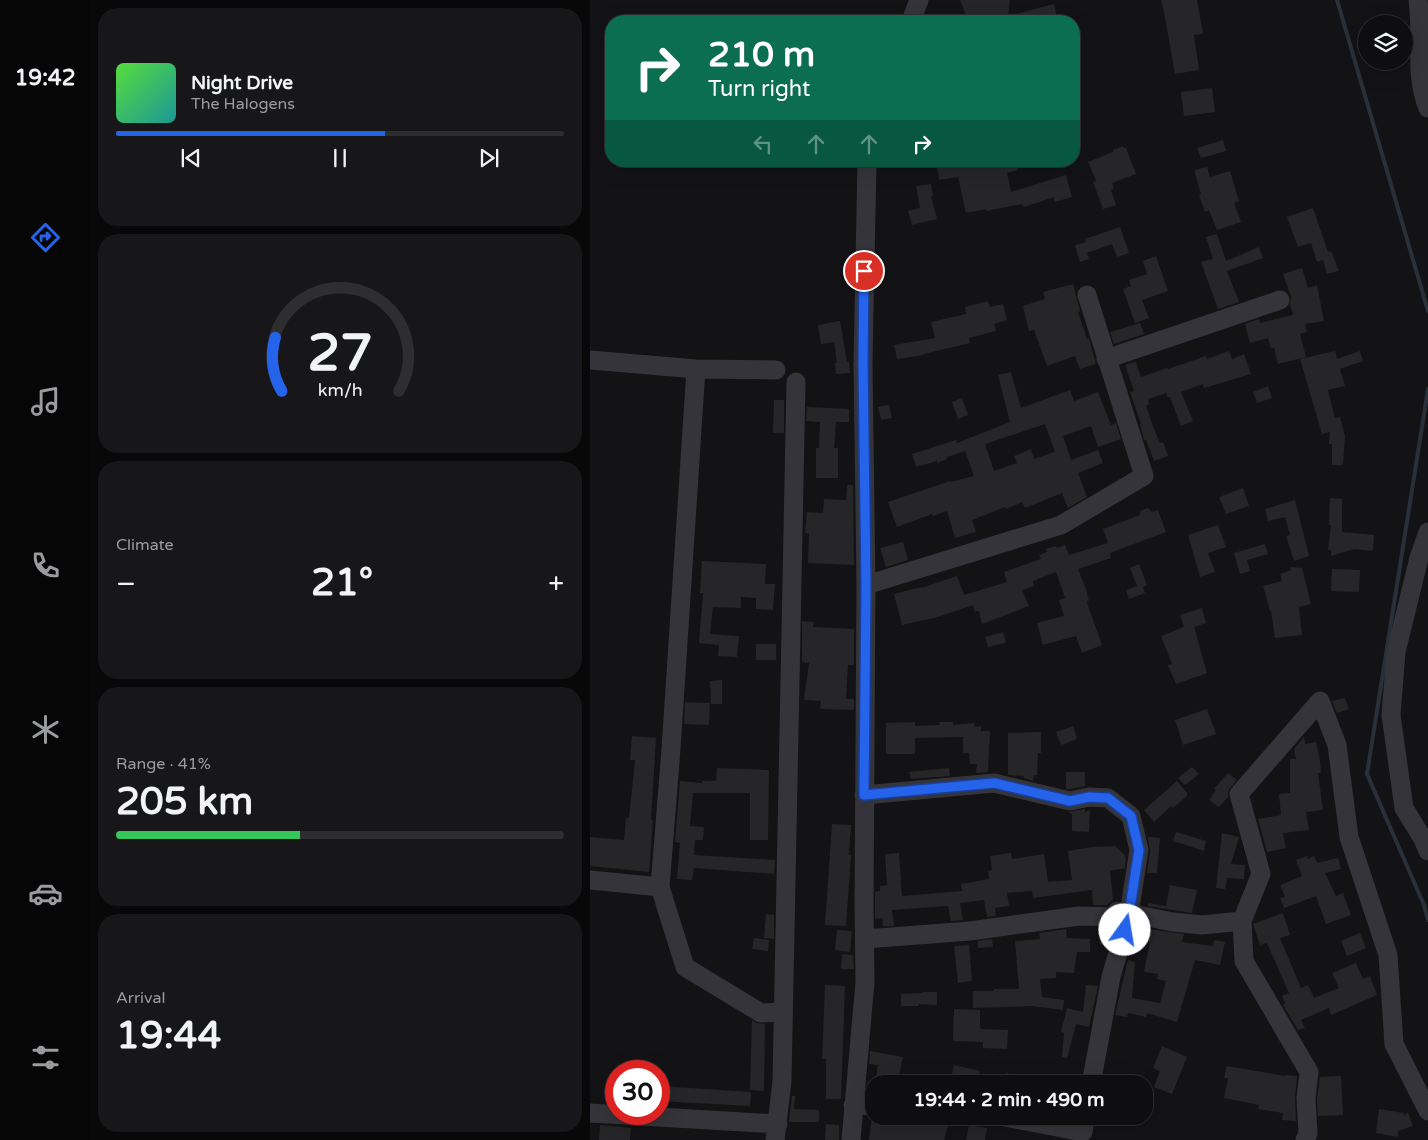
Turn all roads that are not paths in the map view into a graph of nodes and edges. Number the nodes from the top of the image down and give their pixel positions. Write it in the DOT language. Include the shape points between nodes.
graph roads {
  1 [pos="919,0"];
  2 [pos="1418,0"];
  3 [pos="913,15"];
  4 [pos="1428,108"];
  5 [pos="866,167"];
  6 [pos="1087,295"];
  7 [pos="1280,300"];
  8 [pos="1106,359"];
  9 [pos="590,360"];
  10 [pos="696,369"];
  11 [pos="776,370"];
  12 [pos="796,382"];
  13 [pos="1428,532"];
  14 [pos="866,585"];
  15 [pos="864,795"];
  16 [pos="1428,851"];
  17 [pos="590,880"];
  18 [pos="660,887"];
  19 [pos="1129,914"];
  20 [pos="1242,921"];
  21 [pos="865,939"];
  22 [pos="783,1012"];
  23 [pos="1094,1075"];
  24 [pos="854,1106"];
  25 [pos="865,1106"];
  26 [pos="1428,1111"];
  27 [pos="590,1113"];
  28 [pos="1046,1125"];
  29 [pos="1084,1125"];
  30 [pos="777,1132"];
  31 [pos="851,1140"];
  32 [pos="1305,1140"];
  1 -- 3 [label="street"];
  2 -- 4 [label="street" via="1421,77"];
  5 -- 14 [label="street" via="863,362"];
  6 -- 8 [label="street"];
  7 -- 8 [label="street"];
  8 -- 14 [label="street" via="1144,476 1061,525"];
  9 -- 10 [label="street"];
  10 -- 11 [label="street"];
  10 -- 18 [label="street"];
  12 -- 22 [label="street"];
  13 -- 16 [label="street" via="1396,652 1391,715 1404,808"];
  14 -- 15 [label="street"];
  15 -- 19 [label="street" via="994,783 1070,801 1108,798 1131,816 1139,850"];
  15 -- 21 [label="street"];
  17 -- 18 [label="street"];
  18 -- 22 [label="street" via="685,967 761,1013"];
  19 -- 20 [label="street" via="1202,925"];
  19 -- 21 [label="street" via="1117,911 1117,917 1080,916 970,931"];
  19 -- 23 [label="street" via="1111,977"];
  20 -- 26 [label="street" via="1261,874 1239,794 1320,701 1337,745 1348,837 1388,955 1394,1044"];
  20 -- 32 [label="street" via="1244,961 1309,1072 1306,1098 1308,1134"];
  21 -- 24 [label="street" via="865,982"];
  22 -- 30 [label="street"];
  24 -- 25 [label="street"];
  24 -- 31 [label="street"];
  27 -- 30 [label="street"];
  28 -- 29 [label="street" via="1082,1132"];
}
